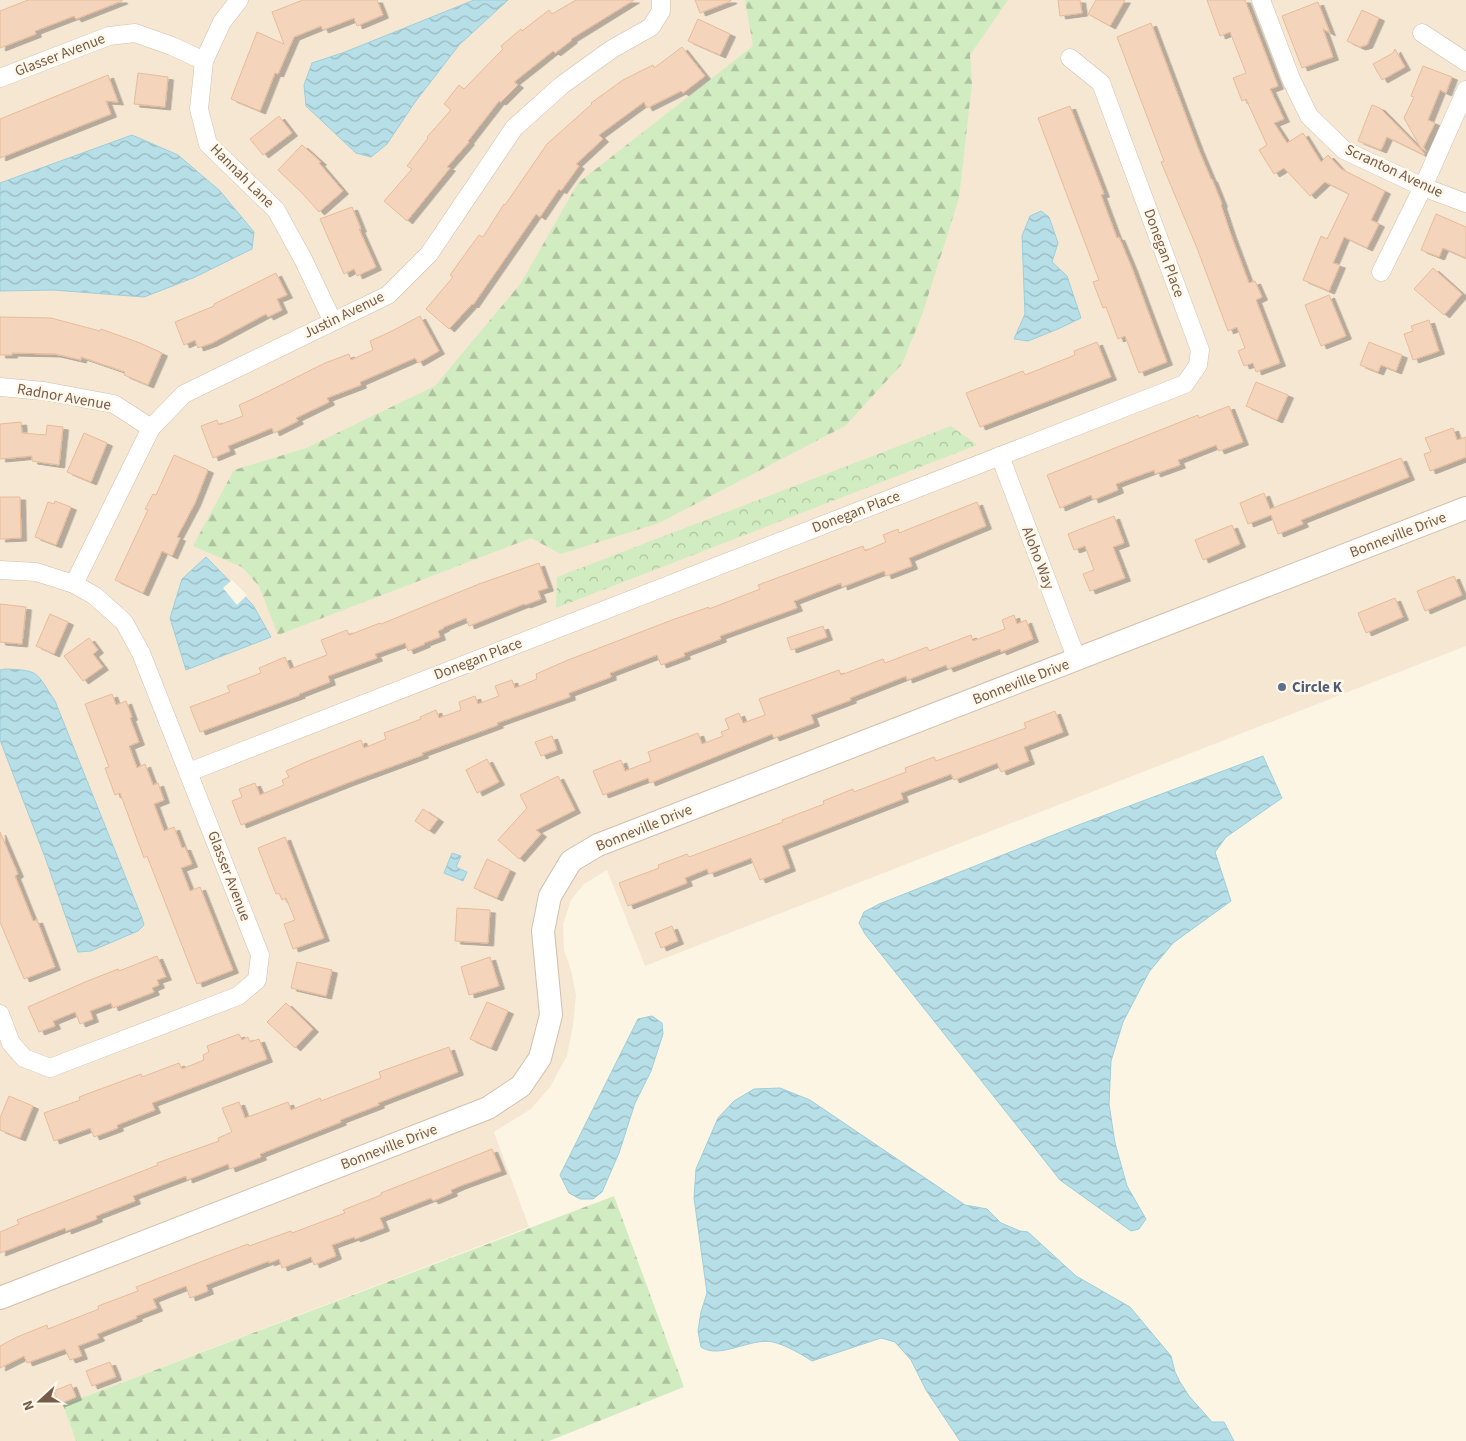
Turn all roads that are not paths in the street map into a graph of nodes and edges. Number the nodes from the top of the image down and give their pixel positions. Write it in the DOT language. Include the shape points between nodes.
graph roads {
  1 [pos="239,0"];
  2 [pos="661,0"];
  3 [pos="1261,0"];
  4 [pos="1422,33"];
  5 [pos="1070,58"];
  6 [pos="204,61"];
  7 [pos="1466,62"];
  8 [pos="0,78"];
  9 [pos="1466,90"];
  10 [pos="1423,187"];
  11 [pos="1466,203"];
  12 [pos="1381,272"];
  13 [pos="332,320"];
  14 [pos="0,387"];
  15 [pos="151,428"];
  16 [pos="1000,456"];
  17 [pos="1466,508"];
  18 [pos="0,570"];
  19 [pos="74,584"];
  20 [pos="1077,660"];
  21 [pos="189,772"];
  22 [pos="0,1014"];
  23 [pos="0,1298"];
  1 -- 6 [label="street, Hannah Lane" via="222,22"];
  2 -- 13 [label="street, Justin Avenue" via="661,11 651,27 612,49 562,85 514,128 429,254 388,295"];
  3 -- 10 [label="street, Scranton Avenue" via="1309,116 1344,150"];
  4 -- 7 [label="street"];
  5 -- 16 [label="street, Donegan Place" via="1101,84 1200,350 1198,365 1185,384"];
  6 -- 8 [label="street, Glasser Avenue" via="135,34 108,36"];
  6 -- 13 [label="street, Hannah Lane" via="199,109 208,144 276,210"];
  9 -- 10 [label="street"];
  10 -- 11 [label="street, Scranton Avenue"];
  10 -- 12 [label="street"];
  13 -- 15 [label="street, Justin Avenue" via="184,394"];
  14 -- 15 [label="street, Radnor Avenue" via="44,391 114,404"];
  15 -- 19 [label="street, Justin Avenue"];
  16 -- 20 [label="street, Aloho Way"];
  16 -- 21 [label="street, Donegan Place"];
  17 -- 20 [label="street, Bonneville Drive"];
  18 -- 19 [label="street, Glasser Avenue" via="36,572"];
  19 -- 21 [label="street, Glasser Avenue" via="95,596 124,622 141,653"];
  20 -- 23 [label="street, Bonneville Drive" via="607,842 571,861 550,896 543,931 551,1015 540,1058 521,1086 488,1108"];
  21 -- 22 [label="street, Glasser Avenue" via="260,955 257,980 238,996 50,1068 24,1058 12,1043"];
}
